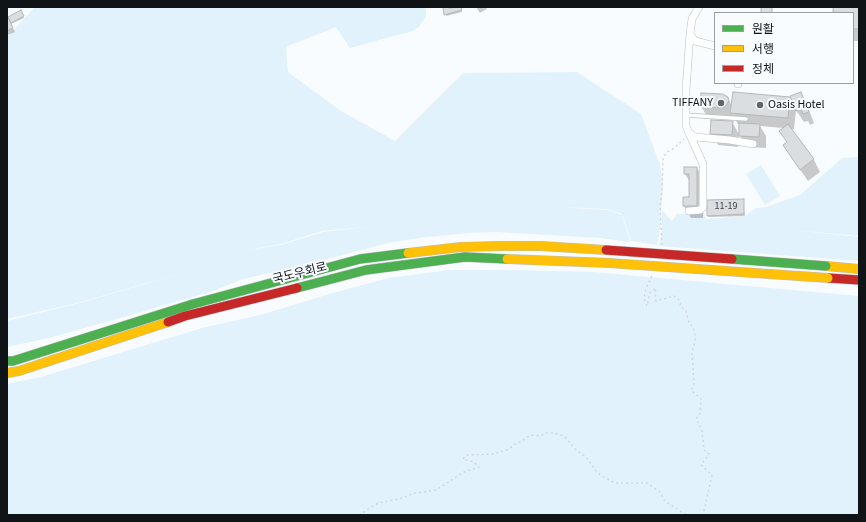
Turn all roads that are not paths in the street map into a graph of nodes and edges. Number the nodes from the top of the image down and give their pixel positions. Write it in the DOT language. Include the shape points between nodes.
graph roads {
  1 [pos="699,7"];
  2 [pos="690,34"];
  3 [pos="714,46"];
  4 [pos="686,115"];
  5 [pos="746,119"];
  6 [pos="689,133"];
  7 [pos="753,144"];
  8 [pos="689,211"];
  9 [pos="859,268"];
  10 [pos="859,280"];
  11 [pos="7,362"];
  12 [pos="7,373"];
  1 -- 2 [label="street" via="692,19"];
  2 -- 3 [label="street" via="695,41"];
  2 -- 4 [label="street"];
  4 -- 5 [label="lane"];
  4 -- 6 [label="street"];
  6 -- 7 [label="street" via="695,137"];
  6 -- 8 [label="street" via="703,164 703,207 700,210"];
  9 -- 11 [label="highway, 국도우회로, bridge" via="541,246 476,246 360,259 193,304"];
  10 -- 12 [label="highway, 국도우회로, bridge" via="609,262 465,257 366,270 185,316"];
}
